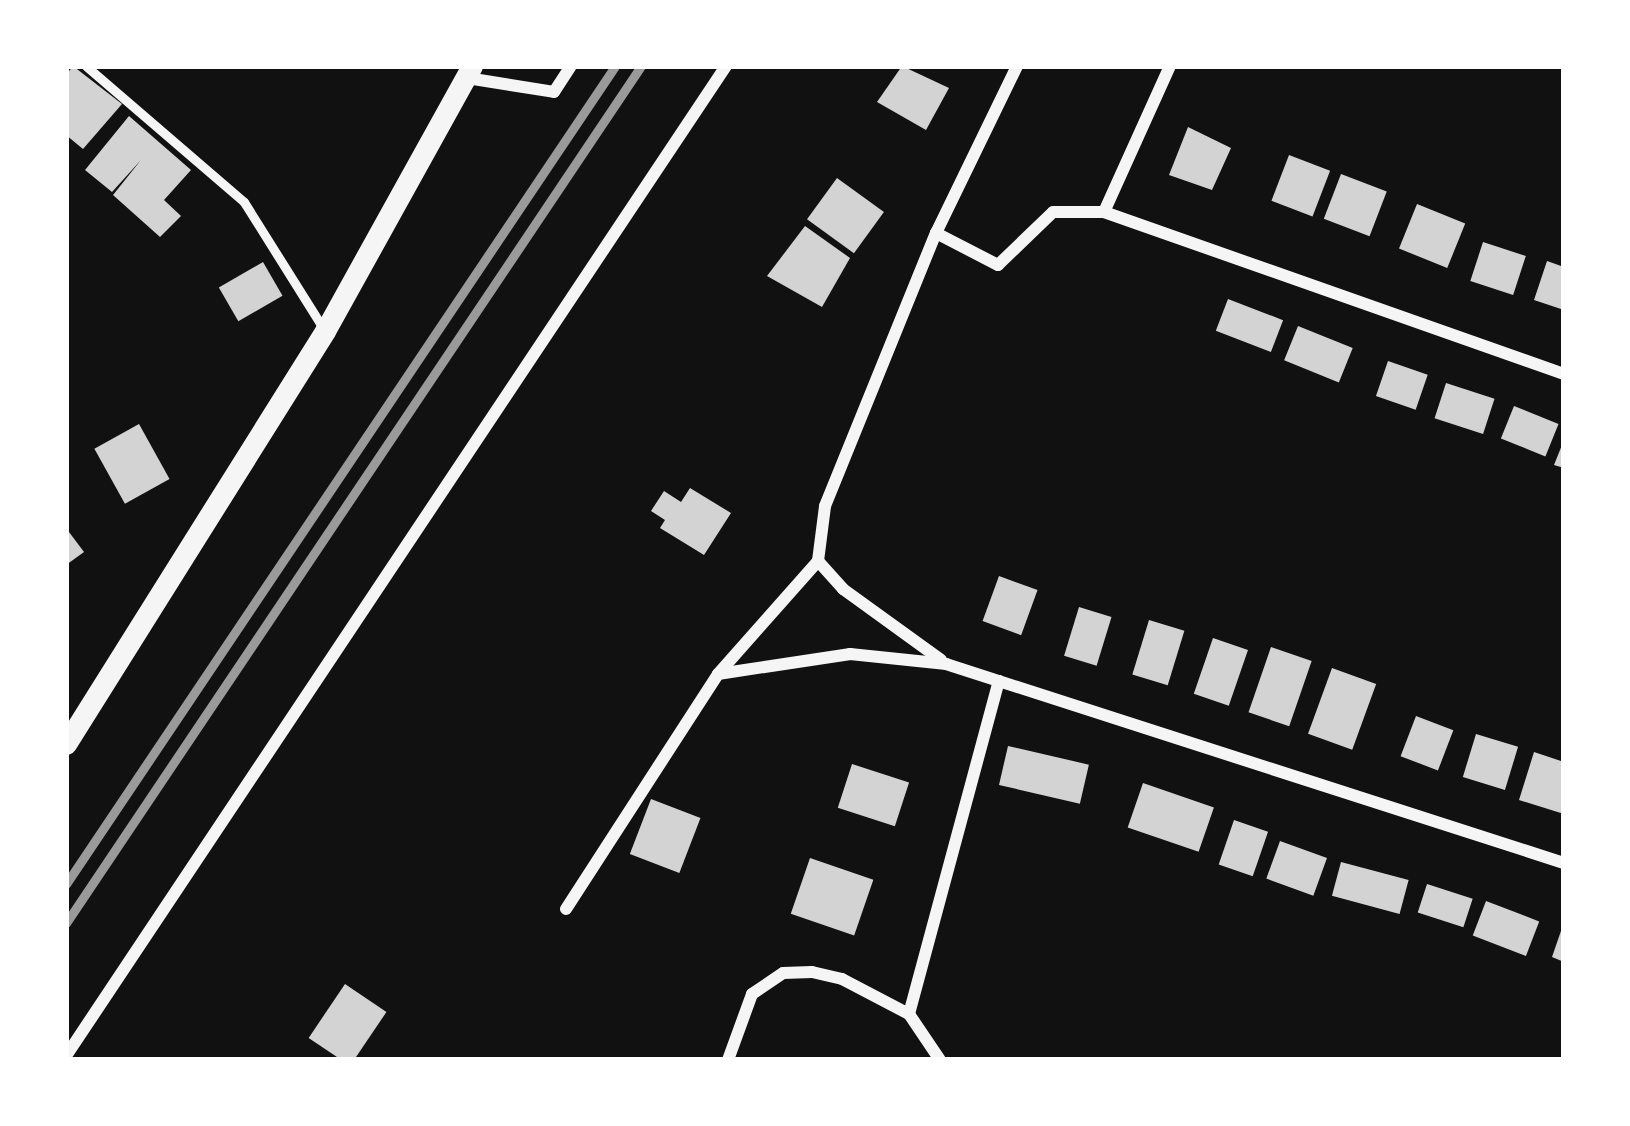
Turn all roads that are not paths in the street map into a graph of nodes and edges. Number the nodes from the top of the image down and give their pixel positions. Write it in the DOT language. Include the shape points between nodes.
graph roads {
  1 [pos="86,66"];
  2 [pos="571,66"];
  3 [pos="726,66"];
  4 [pos="1017,66"];
  5 [pos="1170,66"];
  6 [pos="469,72"];
  7 [pos="1104,212"];
  8 [pos="936,232"];
  9 [pos="325,331"];
  10 [pos="1564,374"];
  11 [pos="818,561"];
  12 [pos="946,664"];
  13 [pos="718,674"];
  14 [pos="999,681"];
  15 [pos="66,744"];
  16 [pos="1564,863"];
  17 [pos="566,909"];
  18 [pos="909,1014"];
  19 [pos="66,1056"];
  20 [pos="728,1060"];
  21 [pos="940,1060"];
  1 -- 9 [label="lane" via="244,202"];
  2 -- 6 [label="street" via="554,92"];
  3 -- 19 [label="street"];
  4 -- 8 [label="street"];
  5 -- 7 [label="street"];
  6 -- 9 [label="street"];
  7 -- 8 [label="street" via="1053,212 998,265"];
  7 -- 10 [label="street"];
  8 -- 11 [label="street" via="825,506"];
  9 -- 15 [label="street"];
  11 -- 12 [label="street" via="843,589"];
  11 -- 13 [label="street"];
  12 -- 13 [label="street" via="850,654"];
  12 -- 14 [label="street"];
  13 -- 17 [label="street"];
  14 -- 16 [label="street"];
  14 -- 18 [label="street"];
  18 -- 20 [label="street" via="842,979 783,973 752,994"];
  18 -- 21 [label="street"];
}
